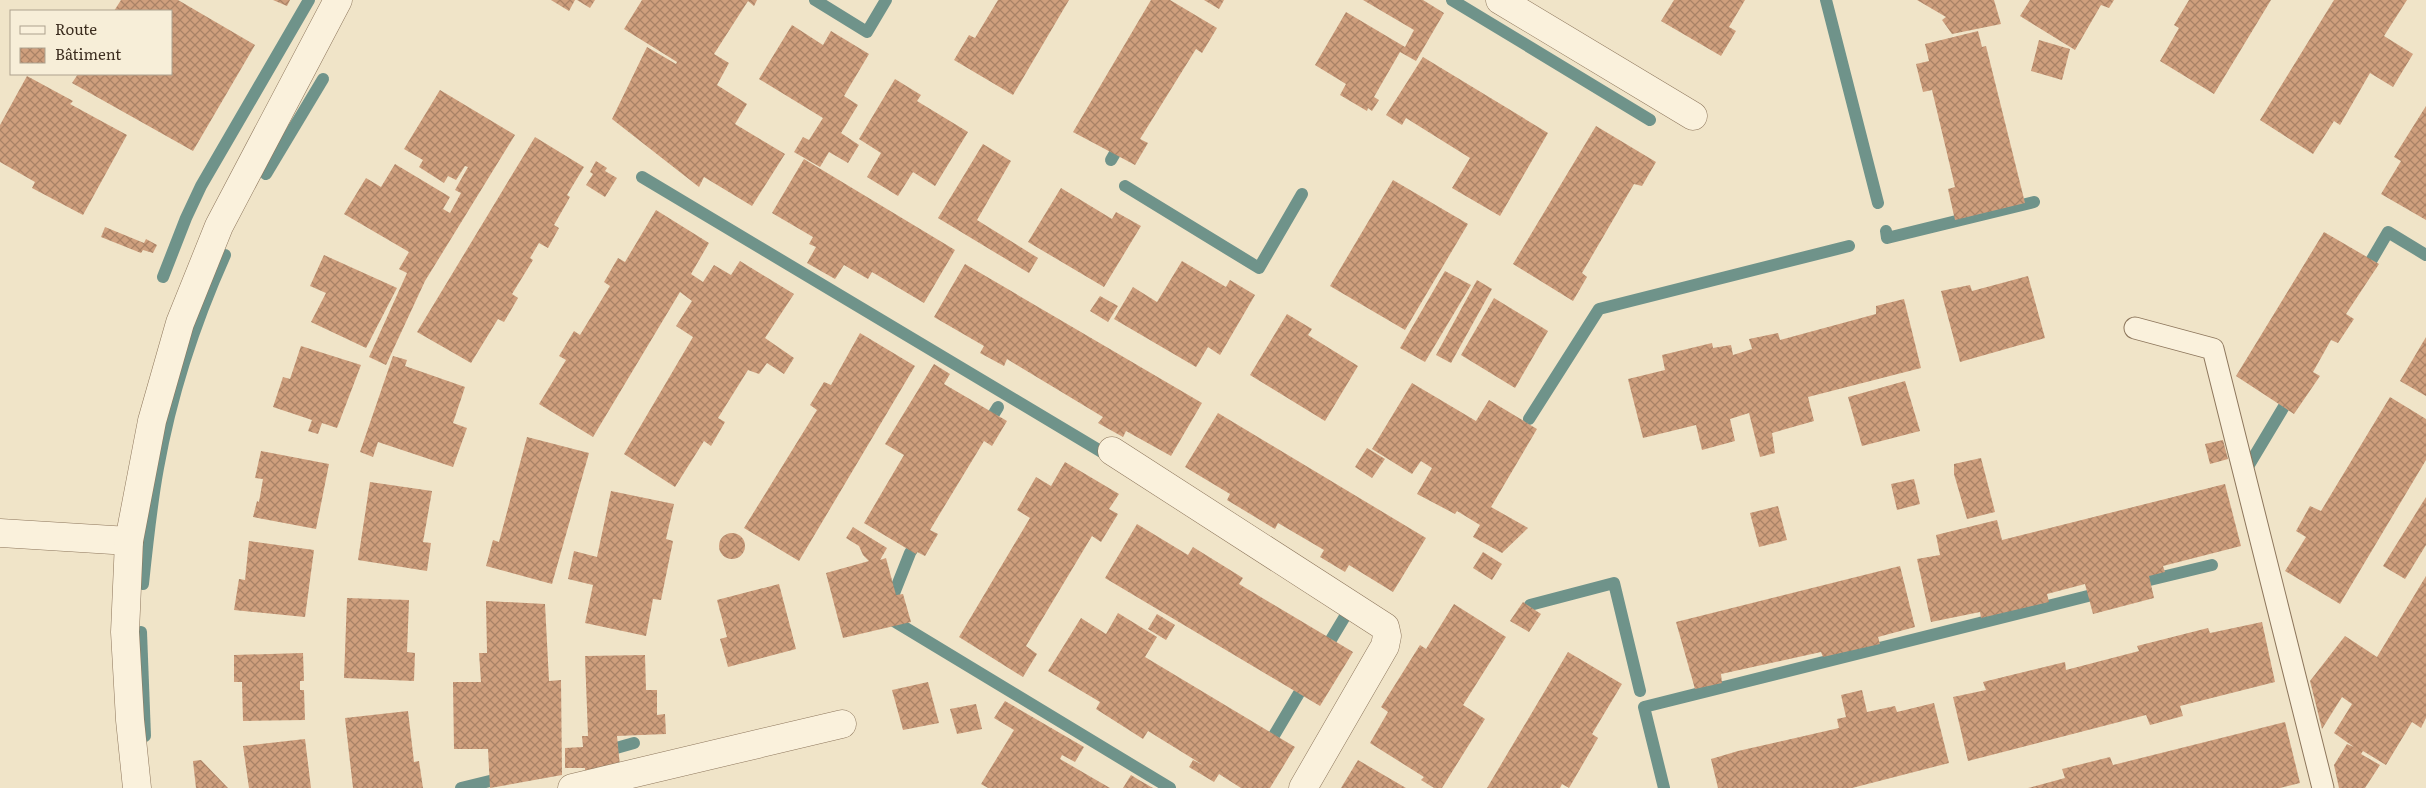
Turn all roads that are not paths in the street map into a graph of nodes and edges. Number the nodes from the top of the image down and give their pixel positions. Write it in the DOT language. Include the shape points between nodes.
graph roads {
  1 [pos="338,0"];
  2 [pos="1500,0"];
  3 [pos="1694,116"];
  4 [pos="2135,328"];
  5 [pos="1112,451"];
  6 [pos="0,533"];
  7 [pos="129,541"];
  8 [pos="842,724"];
  9 [pos="137,788"];
  10 [pos="572,788"];
  11 [pos="1303,788"];
  12 [pos="2323,788"];
  1 -- 7 [label="street" via="219,226 180,322 152,421"];
  2 -- 3 [label="street"];
  4 -- 12 [label="lane" via="2213,349"];
  5 -- 11 [label="street" via="1385,627 1385,646"];
  6 -- 7 [label="street"];
  7 -- 9 [label="street" via="125,632"];
  8 -- 10 [label="street"];
}
